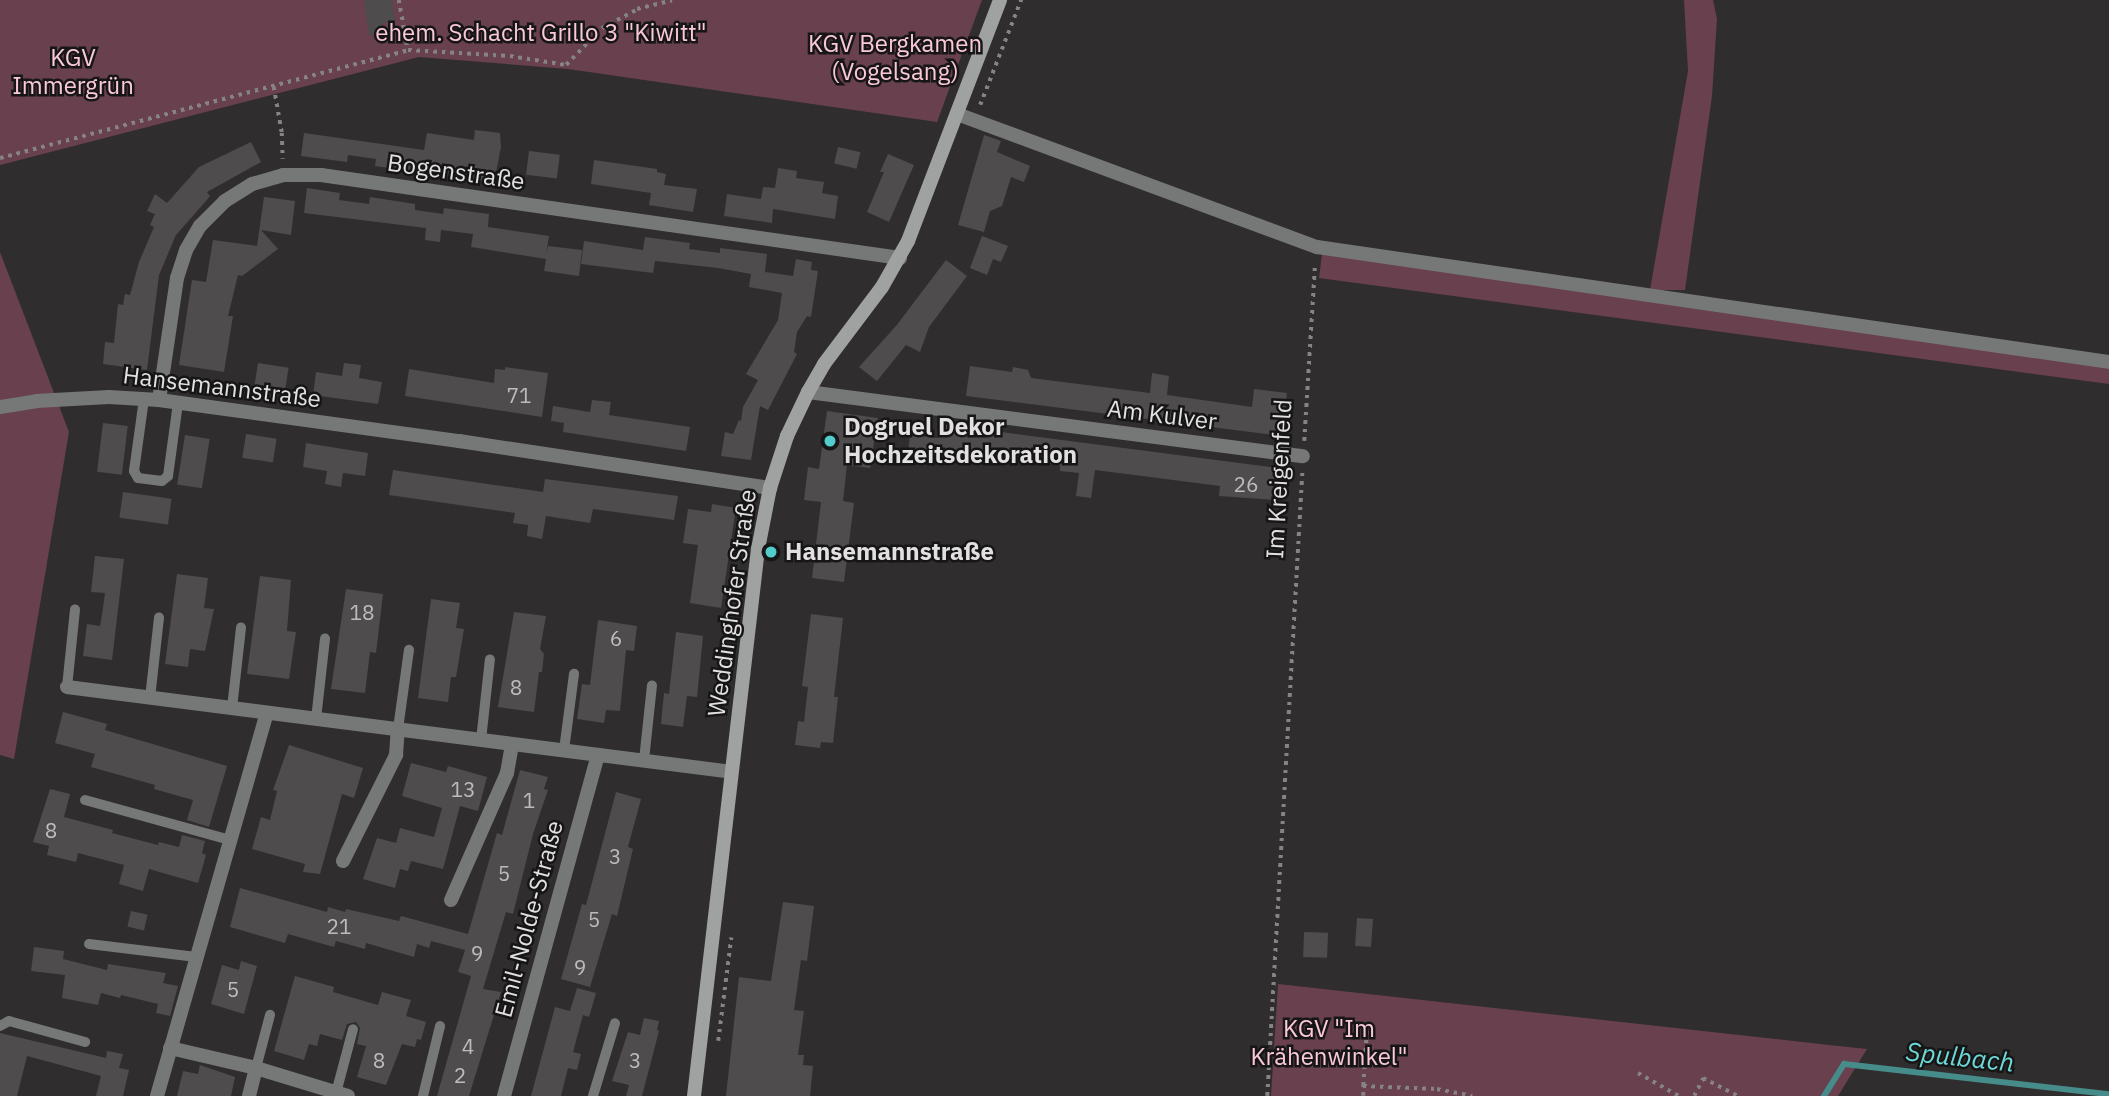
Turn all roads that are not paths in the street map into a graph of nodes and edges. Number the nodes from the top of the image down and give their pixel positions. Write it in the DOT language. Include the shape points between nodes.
graph roads {
  1 [pos="1000,0"];
  2 [pos="964,117"];
  3 [pos="900,258"];
  4 [pos="2109,362"];
  5 [pos="808,392"];
  6 [pos="144,399"];
  7 [pos="159,400"];
  8 [pos="178,403"];
  9 [pos="0,407"];
  10 [pos="1303,456"];
  11 [pos="770,488"];
  12 [pos="75,609"];
  13 [pos="159,618"];
  14 [pos="242,628"];
  15 [pos="325,639"];
  16 [pos="409,650"];
  17 [pos="491,659"];
  18 [pos="573,674"];
  19 [pos="652,685"];
  20 [pos="67,687"];
  21 [pos="150,698"];
  22 [pos="232,708"];
  23 [pos="267,713"];
  24 [pos="316,719"];
  25 [pos="398,729"];
  26 [pos="481,740"];
  27 [pos="512,744"];
  28 [pos="564,750"];
  29 [pos="598,755"];
  30 [pos="644,760"];
  31 [pos="732,772"];
  32 [pos="85,800"];
  33 [pos="230,840"];
  34 [pos="343,861"];
  35 [pos="451,900"];
  36 [pos="89,944"];
  37 [pos="196,957"];
  38 [pos="270,1015"];
  39 [pos="615,1023"];
  40 [pos="0,1026"];
  41 [pos="440,1026"];
  42 [pos="353,1029"];
  43 [pos="85,1042"];
  44 [pos="170,1048"];
  45 [pos="256,1068"];
  46 [pos="340,1095"];
  47 [pos="157,1096"];
  48 [pos="249,1096"];
  49 [pos="423,1096"];
  50 [pos="504,1096"];
  51 [pos="593,1096"];
  52 [pos="694,1096"];
  1 -- 2 [label="street, Weddinghofer Straße"];
  2 -- 3 [label="street, Weddinghofer Straße"];
  2 -- 4 [label="street" via="1317,247"];
  3 -- 5 [label="street, Weddinghofer Straße"];
  3 -- 7 [label="street, Bogenstraße" via="321,175 284,175 252,184 225,201 200,226 186,250 177,278"];
  5 -- 10 [label="street, Am Kulver"];
  5 -- 11 [label="street, Weddinghofer Straße"];
  6 -- 7 [label="street, Hansemannstraße"];
  6 -- 8 [label="lane" via="134,471 138,478 162,481 168,476"];
  6 -- 9 [label="street, Hansemannstraße" via="36,401"];
  7 -- 8 [label="street, Hansemannstraße"];
  8 -- 11 [label="street, Hansemannstraße"];
  11 -- 31 [label="street, Weddinghofer Straße" via="758,549"];
  12 -- 20 [label="lane"];
  13 -- 21 [label="lane"];
  14 -- 22 [label="lane"];
  15 -- 24 [label="lane"];
  16 -- 25 [label="lane"];
  17 -- 26 [label="lane"];
  18 -- 28 [label="lane"];
  19 -- 30 [label="lane"];
  20 -- 21 [label="street"];
  21 -- 22 [label="street"];
  22 -- 23 [label="street"];
  23 -- 24 [label="street"];
  23 -- 33 [label="street"];
  24 -- 25 [label="street"];
  25 -- 26 [label="street"];
  25 -- 34 [label="street" via="396,755"];
  26 -- 27 [label="street"];
  27 -- 28 [label="street"];
  27 -- 35 [label="street" via="507,773"];
  28 -- 29 [label="street"];
  29 -- 30 [label="street"];
  29 -- 50 [label="street, Emil-Nolde-Straße"];
  30 -- 31 [label="street"];
  31 -- 52 [label="street, Weddinghofer Straße"];
  32 -- 33 [label="lane"];
  33 -- 37 [label="street"];
  36 -- 37 [label="lane"];
  37 -- 44 [label="street"];
  38 -- 45 [label="lane"];
  39 -- 51 [label="lane"];
  40 -- 43 [label="lane" via="9,1021"];
  41 -- 49 [label="lane"];
  42 -- 46 [label="lane"];
  44 -- 45 [label="street"];
  44 -- 47 [label="street"];
  45 -- 46 [label="street"];
  45 -- 48 [label="street"];
}
